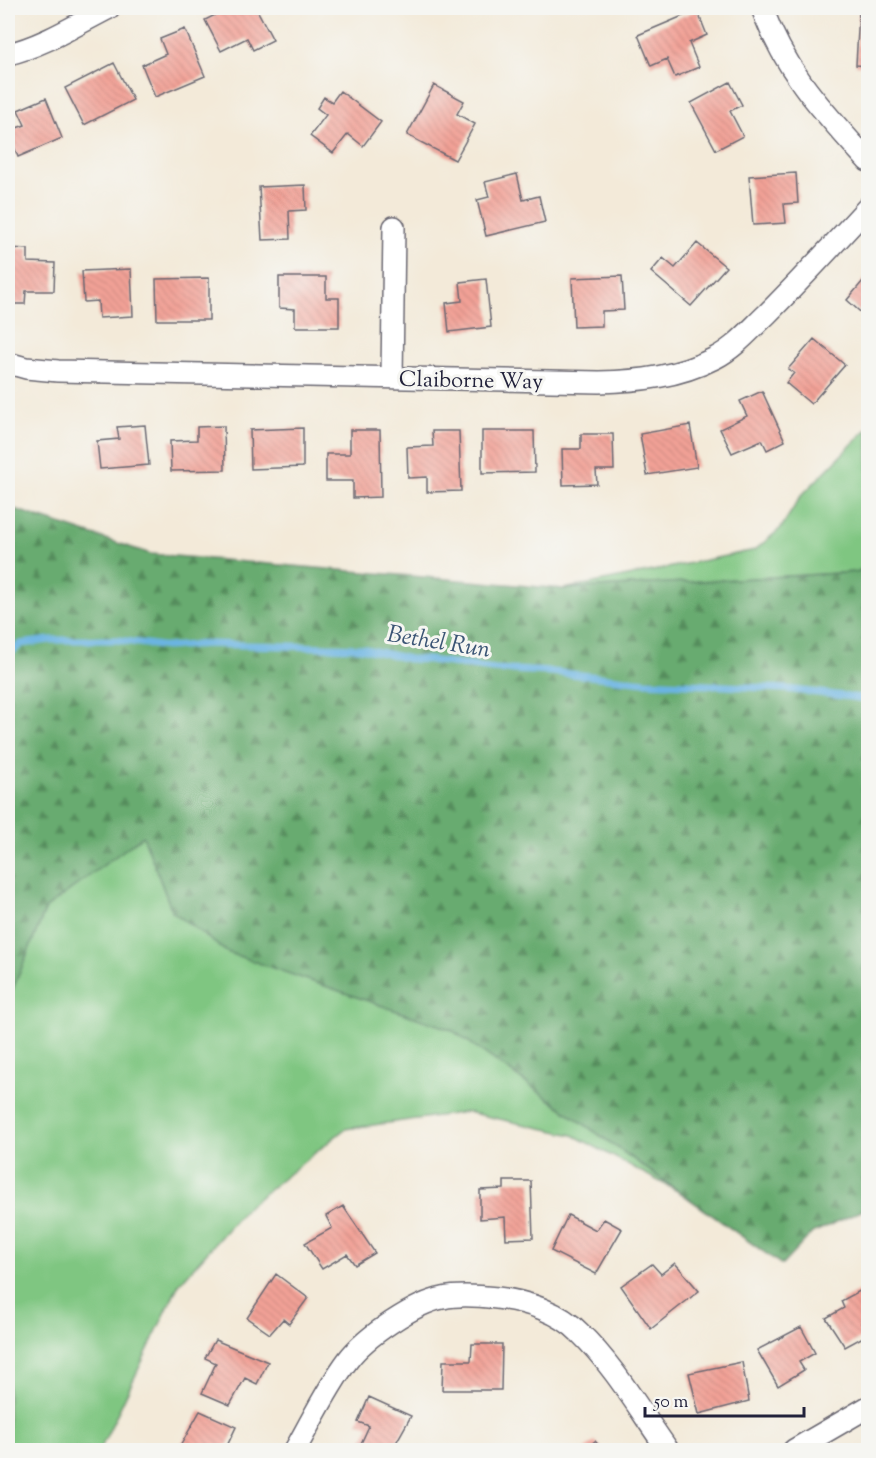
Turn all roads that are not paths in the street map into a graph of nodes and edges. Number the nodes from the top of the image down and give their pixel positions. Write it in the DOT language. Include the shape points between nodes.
graph roads {
  1 [pos="109,8"];
  2 [pos="762,8"];
  3 [pos="8,54"];
  4 [pos="868,160"];
  5 [pos="868,207"];
  6 [pos="394,227"];
  7 [pos="8,363"];
  8 [pos="392,377"];
  9 [pos="868,1407"];
  10 [pos="295,1450"];
  11 [pos="668,1450"];
  12 [pos="794,1450"];
  1 -- 3 [label="street" via="46,40"];
  2 -- 4 [label="street" via="797,77"];
  5 -- 8 [label="street, Claiborne Way" via="745,335 716,358 691,369 632,382"];
  6 -- 8 [label="street"];
  7 -- 8 [label="street, Claiborne Way" via="58,371"];
  9 -- 12 [label="street"];
  10 -- 11 [label="street" via="350,1357 378,1332 412,1310 442,1298 476,1296 514,1299 551,1313 579,1331"];
}
